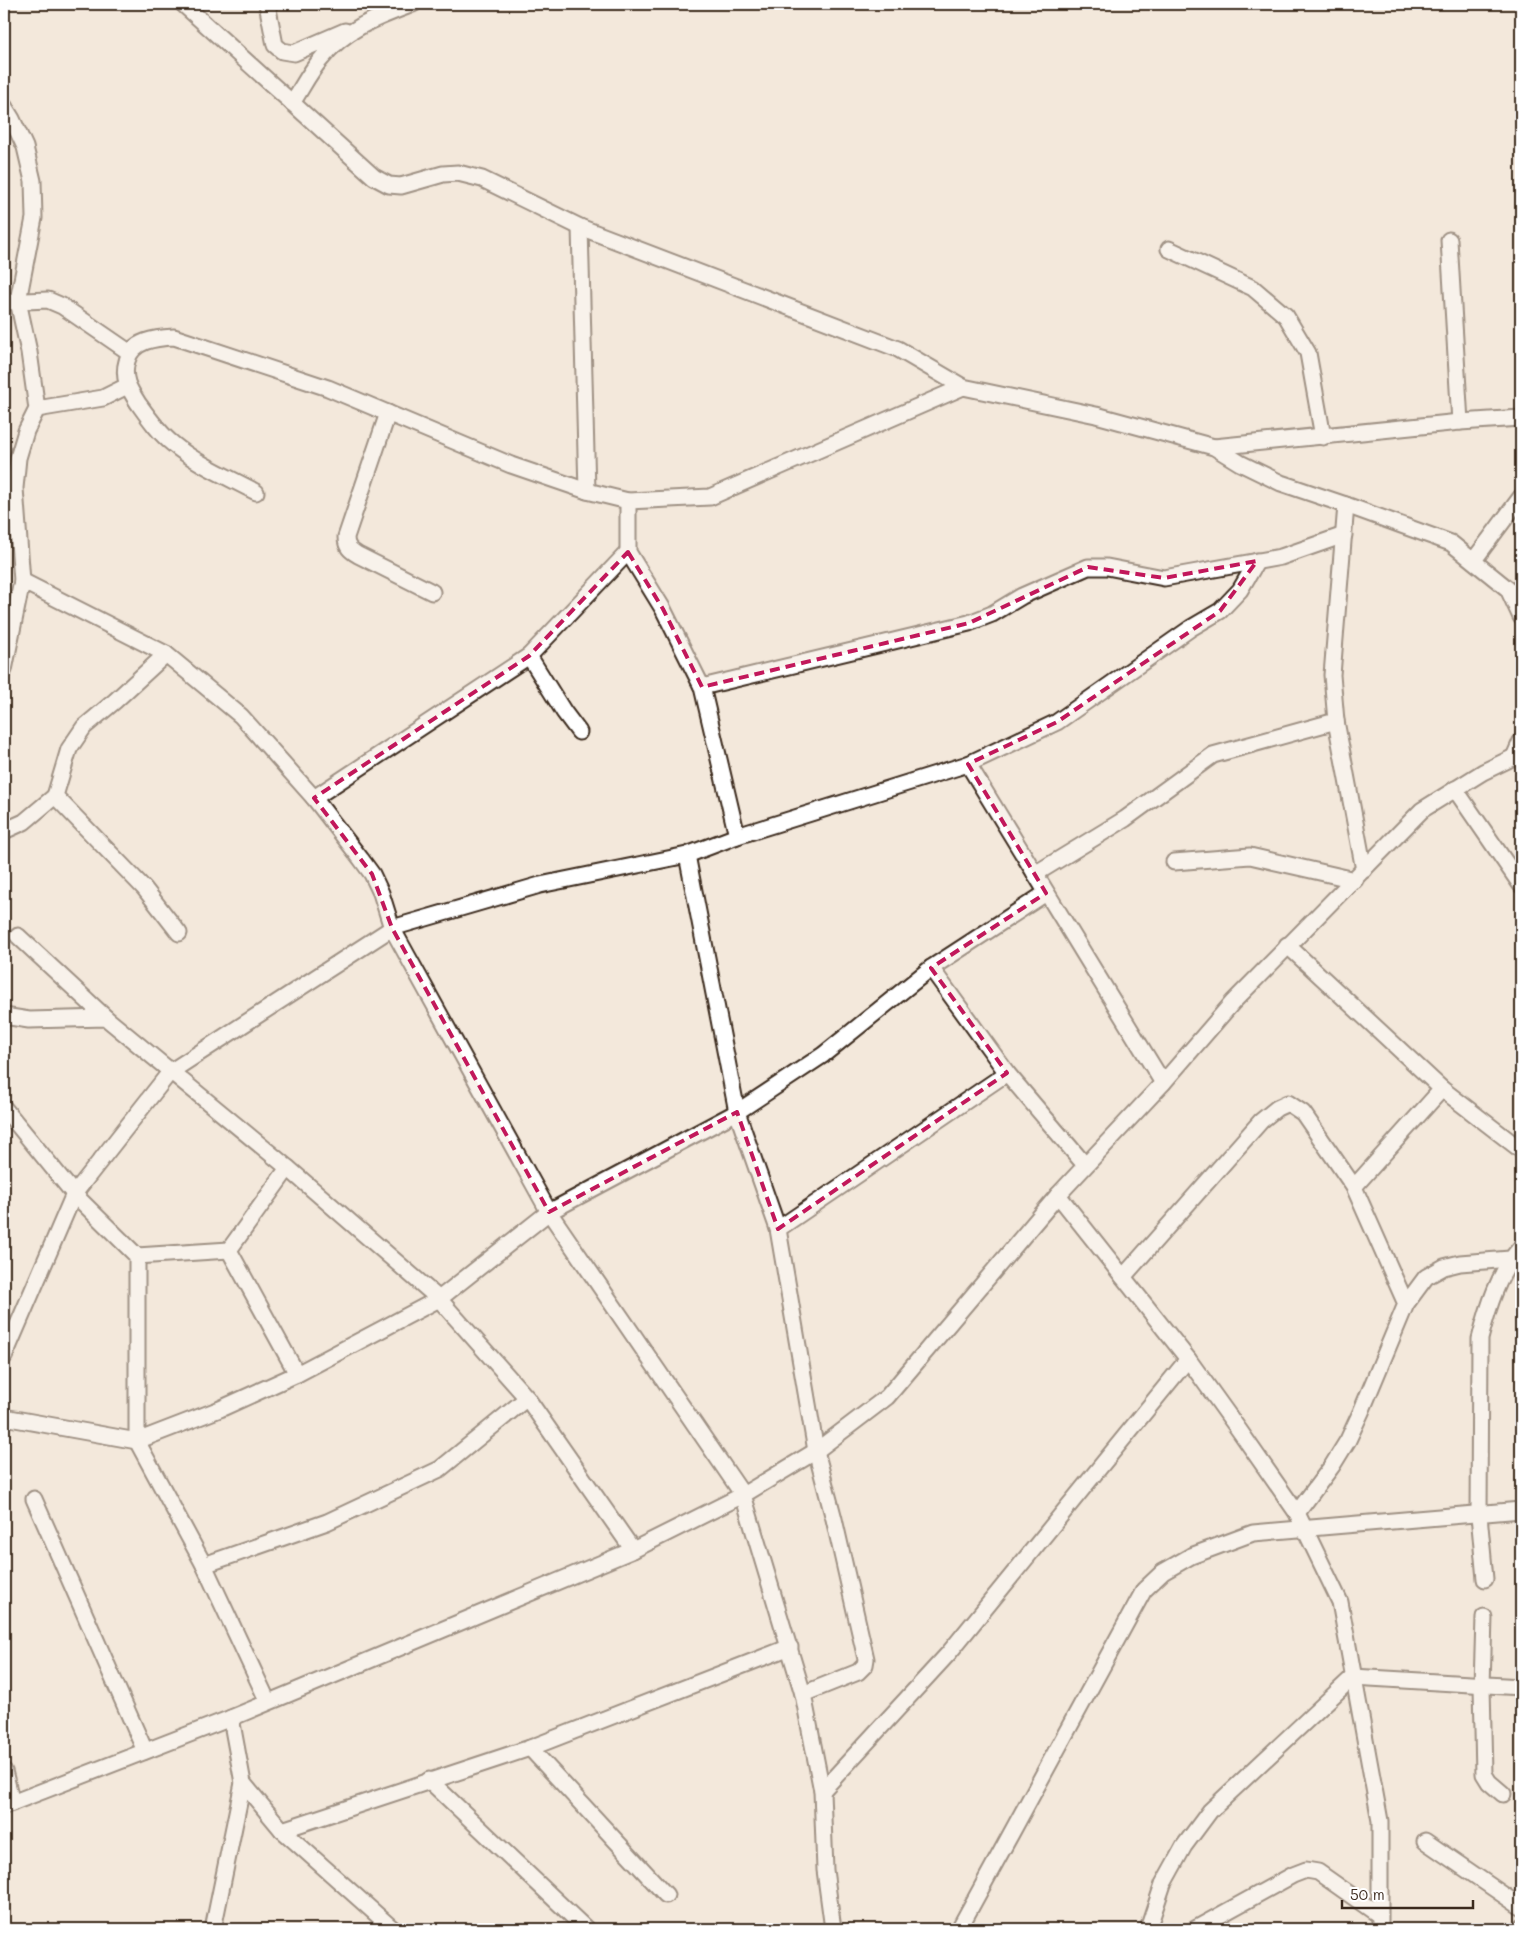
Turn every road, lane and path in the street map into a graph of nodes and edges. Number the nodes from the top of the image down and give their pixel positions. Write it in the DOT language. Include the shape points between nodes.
graph roads {
  1 [pos="183,4"];
  2 [pos="266,4"];
  3 [pos="413,4"];
  4 [pos="362,24"];
  5 [pos="292,103"];
  6 [pos="4,106"];
  7 [pos="580,228"];
  8 [pos="1449,240"];
  9 [pos="1169,248"];
  10 [pos="11,302"];
  11 [pos="129,352"];
  12 [pos="127,386"];
  13 [pos="963,387"];
  14 [pos="37,409"];
  15 [pos="388,413"];
  16 [pos="1521,418"];
  17 [pos="1460,422"];
  18 [pos="1323,437"];
  19 [pos="1214,447"];
  20 [pos="587,491"];
  21 [pos="256,492"];
  22 [pos="1521,497"];
  23 [pos="628,501"];
  24 [pos="1346,505"];
  25 [pos="1344,535"];
  26 [pos="628,552"];
  27 [pos="1474,560"];
  28 [pos="1257,561"];
  29 [pos="22,581"];
  30 [pos="1515,589"];
  31 [pos="432,592"];
  32 [pos="1521,616"];
  33 [pos="166,654"];
  34 [pos="529,656"];
  35 [pos="4,670"];
  36 [pos="702,687"];
  37 [pos="1336,721"];
  38 [pos="579,732"];
  39 [pos="1521,741"];
  40 [pos="1518,757"];
  41 [pos="968,764"];
  42 [pos="1455,789"];
  43 [pos="55,796"];
  44 [pos="314,798"];
  45 [pos="4,830"];
  46 [pos="737,836"];
  47 [pos="686,855"];
  48 [pos="1174,862"];
  49 [pos="1035,874"];
  50 [pos="1359,875"];
  51 [pos="1521,885"];
  52 [pos="1046,892"];
  53 [pos="392,928"];
  54 [pos="178,933"];
  55 [pos="18,936"];
  56 [pos="1287,946"];
  57 [pos="931,968"];
  58 [pos="4,1016"];
  59 [pos="106,1018"];
  60 [pos="170,1072"];
  61 [pos="1007,1073"];
  62 [pos="1163,1083"];
  63 [pos="1442,1089"];
  64 [pos="738,1112"];
  65 [pos="5,1113"];
  66 [pos="1521,1150"];
  67 [pos="1085,1165"];
  68 [pos="288,1168"];
  69 [pos="1354,1187"];
  70 [pos="74,1194"];
  71 [pos="1058,1195"];
  72 [pos="549,1212"];
  73 [pos="778,1229"];
  74 [pos="1521,1247"];
  75 [pos="229,1250"];
  76 [pos="137,1256"];
  77 [pos="1510,1259"];
  78 [pos="1123,1277"];
  79 [pos="439,1299"];
  80 [pos="1406,1304"];
  81 [pos="4,1357"];
  82 [pos="1188,1358"];
  83 [pos="297,1374"];
  84 [pos="527,1398"];
  85 [pos="4,1417"];
  86 [pos="137,1441"];
  87 [pos="816,1451"];
  88 [pos="743,1495"];
  89 [pos="34,1499"];
  90 [pos="1521,1510"];
  91 [pos="1297,1513"];
  92 [pos="1480,1515"];
  93 [pos="1306,1530"];
  94 [pos="633,1550"];
  95 [pos="204,1565"];
  96 [pos="1485,1579"];
  97 [pos="1484,1617"];
  98 [pos="790,1647"];
  99 [pos="1353,1676"];
  100 [pos="1482,1686"];
  101 [pos="1521,1687"];
  102 [pos="803,1694"];
  103 [pos="268,1702"];
  104 [pos="231,1718"];
  105 [pos="530,1748"];
  106 [pos="145,1752"];
  107 [pos="4,1771"];
  108 [pos="429,1780"];
  109 [pos="243,1783"];
  110 [pos="822,1791"];
  111 [pos="1503,1794"];
  112 [pos="8,1804"];
  113 [pos="282,1830"];
  114 [pos="1425,1841"];
  115 [pos="666,1895"];
  116 [pos="1521,1907"];
  117 [pos="1380,1922"];
  118 [pos="213,1929"];
  119 [pos="393,1929"];
  120 [pos="586,1929"];
  121 [pos="833,1929"];
  122 [pos="959,1929"];
  123 [pos="1148,1929"];
  124 [pos="1196,1929"];
  1 -- 5 [label="street"];
  2 -- 4 [label="street" via="275,45 282,51 294,53"];
  3 -- 4 [label="street"];
  4 -- 5 [label="street" via="322,58"];
  5 -- 7 [label="street" via="374,177 389,185 402,186 458,173 482,179"];
  6 -- 10 [label="street" via="25,147 33,181 34,218"];
  7 -- 13 [label="street" via="898,349"];
  7 -- 20 [label="street"];
  8 -- 17 [label="street"];
  9 -- 18 [label="street" via="1254,288 1286,316 1308,353"];
  10 -- 11 [label="street" via="48,300 62,306"];
  10 -- 14 [label="street" via="29,352"];
  11 -- 12 [label="street" via="124,370"];
  11 -- 15 [label="street" via="154,338 174,337 328,388"];
  12 -- 14 [label="street" via="103,398"];
  12 -- 21 [label="street" via="148,417 172,443 199,462"];
  13 -- 19 [label="street" via="1096,415"];
  13 -- 23 [label="street" via="710,497"];
  14 -- 29 [label="street" via="26,430 18,458 15,488"];
  15 -- 20 [label="street" via="510,465"];
  15 -- 31 [label="street" via="346,544 358,555"];
  16 -- 17 [label="street"];
  17 -- 18 [label="street"];
  18 -- 19 [label="street"];
  19 -- 24 [label="street" via="1281,484"];
  20 -- 23 [label="street"];
  22 -- 27 [label="street"];
  23 -- 26 [label="street"];
  24 -- 25 [label="street"];
  24 -- 27 [label="street" via="1451,543"];
  25 -- 28 [label="street" via="1281,557"];
  25 -- 37 [label="street" via="1332,675"];
  26 -- 34 [label="street"];
  26 -- 36 [label="street"];
  27 -- 30 [label="street"];
  28 -- 36 [label="street" via="1164,578 1107,567 1088,567 969,623"];
  28 -- 41 [label="street" via="1240,590 1220,611 1057,722"];
  29 -- 33 [label="street"];
  29 -- 35 [label="street"];
  30 -- 32 [label="street"];
  33 -- 43 [label="street" via="84,727 69,749"];
  33 -- 44 [label="street" via="240,716"];
  34 -- 38 [label="street"];
  34 -- 44 [label="street"];
  36 -- 46 [label="street"];
  37 -- 49 [label="street" via="1213,755 1125,819"];
  37 -- 50 [label="street"];
  39 -- 40 [label="street"];
  40 -- 42 [label="street" via="1482,772"];
  41 -- 46 [label="street"];
  41 -- 49 [label="street"];
  42 -- 50 [label="street" via="1422,810"];
  42 -- 51 [label="street"];
  43 -- 45 [label="street" via="24,822"];
  43 -- 54 [label="street" via="144,888"];
  44 -- 53 [label="street" via="372,874"];
  46 -- 47 [label="street"];
  47 -- 53 [label="street" via="540,884"];
  47 -- 64 [label="street"];
  48 -- 50 [label="street" via="1250,856"];
  49 -- 52 [label="street"];
  50 -- 56 [label="street"];
  52 -- 57 [label="street"];
  52 -- 62 [label="street"];
  53 -- 60 [label="street"];
  53 -- 72 [label="street"];
  55 -- 59 [label="street"];
  56 -- 62 [label="street"];
  56 -- 63 [label="street"];
  57 -- 61 [label="street"];
  57 -- 64 [label="street" via="822,1055"];
  58 -- 59 [label="street" via="29,1020"];
  59 -- 60 [label="street"];
  60 -- 68 [label="street"];
  60 -- 70 [label="street"];
  61 -- 67 [label="street"];
  61 -- 73 [label="street"];
  62 -- 67 [label="street"];
  63 -- 66 [label="street"];
  63 -- 69 [label="street"];
  64 -- 72 [label="street"];
  64 -- 73 [label="street"];
  65 -- 70 [label="street"];
  67 -- 71 [label="street"];
  68 -- 75 [label="street"];
  68 -- 79 [label="street"];
  69 -- 78 [label="street" via="1303,1113 1288,1104 1277,1108 1261,1121"];
  69 -- 80 [label="street"];
  70 -- 76 [label="street"];
  70 -- 81 [label="street"];
  71 -- 78 [label="street"];
  71 -- 87 [label="street" via="887,1396"];
  72 -- 79 [label="street"];
  72 -- 88 [label="street"];
  73 -- 87 [label="street"];
  74 -- 77 [label="street"];
  75 -- 76 [label="street"];
  75 -- 83 [label="street"];
  76 -- 86 [label="street"];
  77 -- 80 [label="street" via="1460,1262 1444,1267 1426,1277"];
  77 -- 92 [label="street" via="1486,1313 1480,1339"];
  78 -- 82 [label="street"];
  79 -- 83 [label="street"];
  79 -- 84 [label="street"];
  80 -- 91 [label="street" via="1348,1440"];
  82 -- 91 [label="street"];
  82 -- 110 [label="street" via="948,1654"];
  83 -- 86 [label="street" via="220,1409"];
  84 -- 94 [label="street"];
  84 -- 95 [label="street" via="440,1469 327,1522"];
  85 -- 86 [label="street"];
  86 -- 95 [label="street"];
  87 -- 88 [label="street"];
  87 -- 102 [label="street" via="866,1659 858,1672"];
  88 -- 94 [label="street"];
  88 -- 98 [label="street"];
  89 -- 106 [label="street"];
  90 -- 92 [label="street"];
  91 -- 93 [label="street"];
  92 -- 93 [label="street"];
  92 -- 96 [label="street"];
  93 -- 99 [label="street" via="1340,1602"];
  93 -- 122 [label="street" via="1254,1533 1191,1556 1163,1572 1144,1590"];
  94 -- 103 [label="street"];
  95 -- 103 [label="street"];
  97 -- 100 [label="street"];
  98 -- 102 [label="street"];
  98 -- 105 [label="street"];
  99 -- 100 [label="street"];
  99 -- 117 [label="street" via="1380,1821"];
  99 -- 123 [label="street" via="1210,1811 1184,1846 1164,1884"];
  100 -- 101 [label="street"];
  100 -- 111 [label="street" via="1484,1774 1488,1782"];
  102 -- 110 [label="street"];
  103 -- 104 [label="street"];
  104 -- 106 [label="street"];
  104 -- 109 [label="street"];
  105 -- 108 [label="street"];
  105 -- 115 [label="street"];
  106 -- 112 [label="street"];
  107 -- 112 [label="street"];
  108 -- 113 [label="street"];
  108 -- 120 [label="street"];
  109 -- 113 [label="street"];
  109 -- 118 [label="street"];
  110 -- 121 [label="street" via="825,1870"];
  113 -- 119 [label="street"];
  114 -- 116 [label="street"];
  117 -- 124 [label="street" via="1318,1872 1306,1870"];
}
